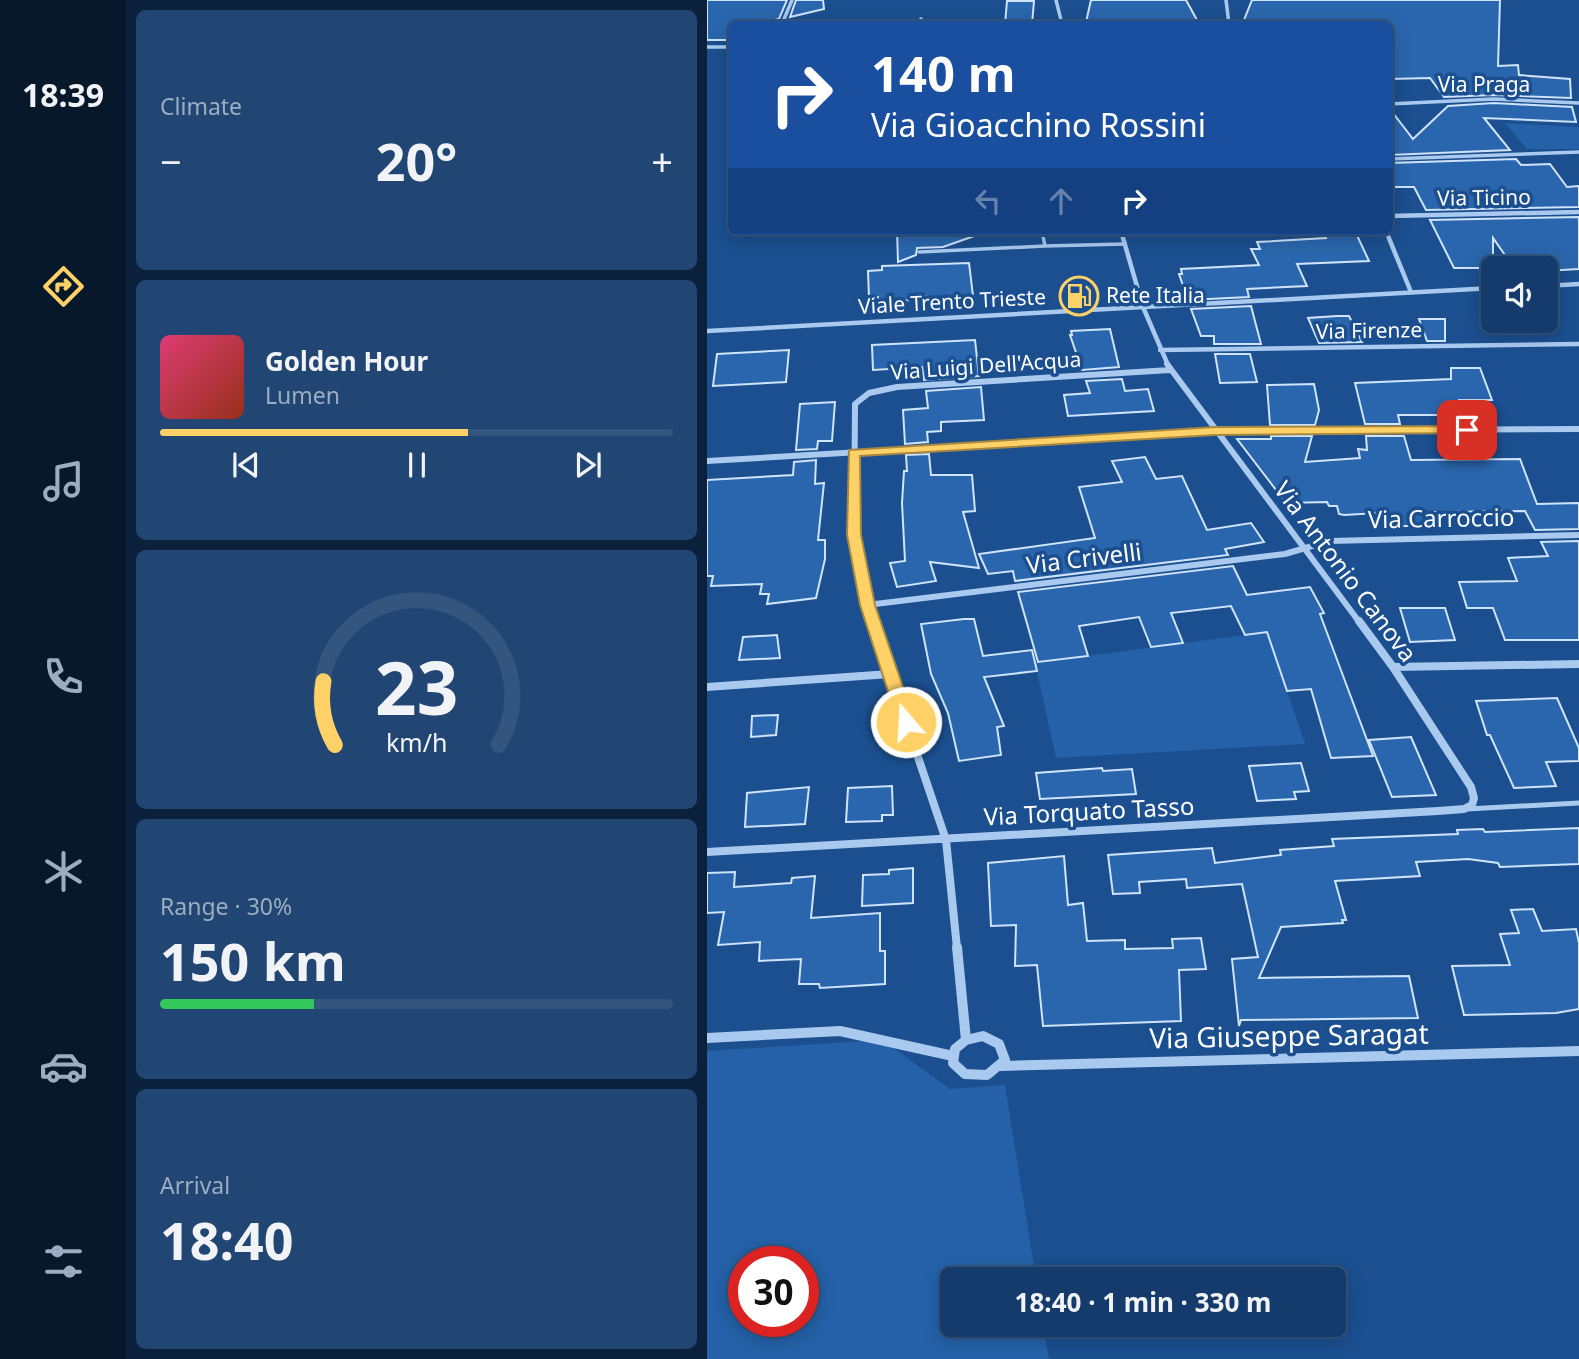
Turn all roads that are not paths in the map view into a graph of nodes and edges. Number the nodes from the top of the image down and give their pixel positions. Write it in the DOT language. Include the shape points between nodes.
graph roads {
  1 [pos="792,0"];
  2 [pos="1055,0"];
  3 [pos="1226,0"];
  4 [pos="783,21"];
  5 [pos="1061,21"];
  6 [pos="1229,21"];
  7 [pos="707,47"];
  8 [pos="728,47"];
  9 [pos="1579,103"];
  10 [pos="1393,104"];
  11 [pos="1579,152"];
  12 [pos="1393,159"];
  13 [pos="1579,212"];
  14 [pos="1393,216"];
  15 [pos="1043,235"];
  16 [pos="1122,235"];
  17 [pos="1388,235"];
  18 [pos="1125,244"];
  19 [pos="1045,246"];
  20 [pos="919,252"];
  21 [pos="1579,284"];
  22 [pos="1558,285"];
  23 [pos="1481,289"];
  24 [pos="1411,292"];
  25 [pos="1143,307"];
  26 [pos="707,331"];
  27 [pos="1579,344"];
  28 [pos="1160,350"];
  29 [pos="1170,370"];
  30 [pos="1579,429"];
  31 [pos="1215,431"];
  32 [pos="854,453"];
  33 [pos="707,461"];
  34 [pos="1579,536"];
  35 [pos="1304,547"];
  36 [pos="867,605"];
  37 [pos="1579,664"];
  38 [pos="1393,667"];
  39 [pos="890,674"];
  40 [pos="707,687"];
  41 [pos="1579,803"];
  42 [pos="1468,807"];
  43 [pos="946,840"];
  44 [pos="707,852"];
  45 [pos="707,1038"];
  46 [pos="967,1040"];
  47 [pos="1579,1051"];
  48 [pos="953,1056"];
  49 [pos="1001,1066"];
  1 -- 4 [label="street"];
  2 -- 5 [label="street"];
  3 -- 6 [label="street"];
  7 -- 8 [label="street"];
  9 -- 10 [label="street, Via Praga" via="1495,99"];
  11 -- 12 [label="street"];
  13 -- 14 [label="street, Via Ticino"];
  15 -- 19 [label="lane"];
  16 -- 18 [label="street"];
  17 -- 24 [label="street"];
  18 -- 19 [label="lane"];
  18 -- 25 [label="street"];
  19 -- 20 [label="lane"];
  21 -- 22 [label="street"];
  23 -- 24 [label="street, Viale Trento Trieste"];
  24 -- 25 [label="street, Viale Trento Trieste"];
  25 -- 26 [label="street, Viale Trento Trieste"];
  25 -- 28 [label="street"];
  27 -- 28 [label="street, Via Firenze"];
  28 -- 29 [label="street"];
  29 -- 31 [label="street, Via Antonio Canova"];
  29 -- 32 [label="street, Via Luigi Dell'Acqua" via="881,390 855,404"];
  30 -- 31 [label="street"];
  31 -- 32 [label="street"];
  31 -- 35 [label="street, Via Antonio Canova"];
  32 -- 33 [label="street"];
  32 -- 36 [label="street" via="854,535"];
  34 -- 35 [label="street, Via Carroccio" via="1329,541"];
  35 -- 36 [label="street, Via Crivelli" via="1285,554"];
  35 -- 38 [label="street, Via Antonio Canova"];
  36 -- 39 [label="street"];
  37 -- 38 [label="street"];
  38 -- 42 [label="street, Via Antonio Canova" via="1471,787 1474,798"];
  39 -- 40 [label="street"];
  39 -- 43 [label="street"];
  41 -- 42 [label="lane"];
  42 -- 43 [label="street, Via Torquato Tasso"];
  43 -- 44 [label="street, Via Torquato Tasso"];
  43 -- 46 [label="street"];
  45 -- 48 [label="street" via="840,1031"];
  46 -- 48 [label="street"];
  46 -- 49 [label="street" via="983,1037 998,1042 1006,1053"];
  47 -- 49 [label="street, Via Giuseppe Saragat"];
  48 -- 49 [label="street" via="957,1069 970,1076 988,1075"];
}
